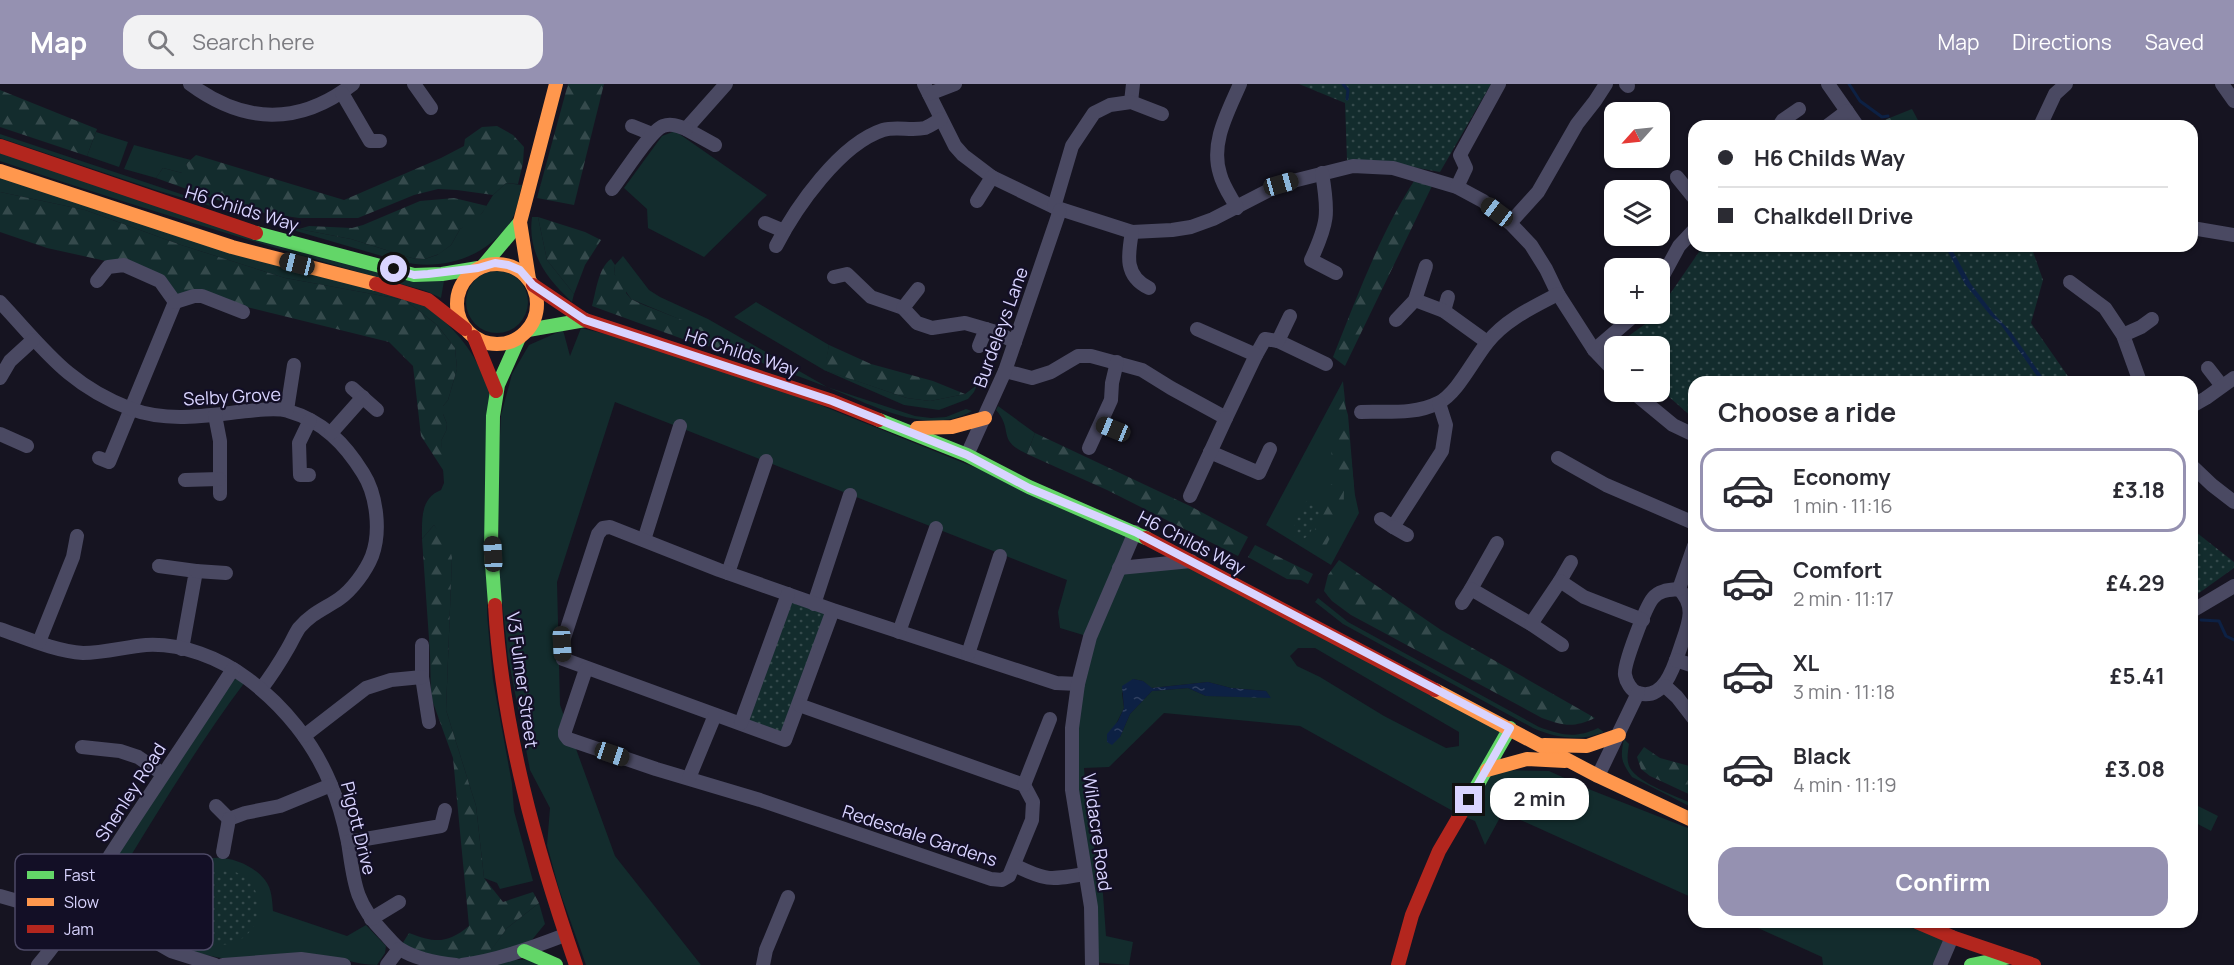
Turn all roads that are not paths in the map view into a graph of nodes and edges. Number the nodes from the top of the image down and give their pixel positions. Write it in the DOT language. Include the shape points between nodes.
graph roads {
  1 [pos="190,84"];
  2 [pos="353,84"];
  3 [pos="414,84"];
  4 [pos="556,84"];
  5 [pos="726,84"];
  6 [pos="956,84"];
  7 [pos="1133,84"];
  8 [pos="1240,84"];
  9 [pos="1500,84"];
  10 [pos="1606,84"];
  11 [pos="1828,84"];
  12 [pos="2066,84"];
  13 [pos="2222,84"];
  14 [pos="926,89"];
  15 [pos="342,93"];
  16 [pos="2234,101"];
  17 [pos="1131,102"];
  18 [pos="423,104"];
  19 [pos="1799,109"];
  20 [pos="1847,111"];
  21 [pos="1162,114"];
  22 [pos="941,119"];
  23 [pos="1783,120"];
  24 [pos="1835,120"];
  25 [pos="1853,120"];
  26 [pos="2043,120"];
  27 [pos="633,126"];
  28 [pos="686,129"];
  29 [pos="652,134"];
  30 [pos="371,144"];
  31 [pos="715,145"];
  32 [pos="0,146"];
  33 [pos="0,171"];
  34 [pos="1322,173"];
  35 [pos="992,177"];
  36 [pos="1677,177"];
  37 [pos="1457,187"];
  38 [pos="612,189"];
  39 [pos="1688,191"];
  40 [pos="977,201"];
  41 [pos="1237,208"];
  42 [pos="1057,209"];
  43 [pos="520,222"];
  44 [pos="765,223"];
  45 [pos="1510,223"];
  46 [pos="2198,229"];
  47 [pos="784,231"];
  48 [pos="1132,232"];
  49 [pos="2234,235"];
  50 [pos="1688,236"];
  51 [pos="776,246"];
  52 [pos="1670,263"];
  53 [pos="1426,266"];
  54 [pos="480,267"];
  55 [pos="1336,273"];
  56 [pos="834,277"];
  57 [pos="97,281"];
  58 [pos="531,282"];
  59 [pos="2070,282"];
  60 [pos="918,289"];
  61 [pos="1127,293"];
  62 [pos="1558,294"];
  63 [pos="1414,300"];
  64 [pos="0,302"];
  65 [pos="175,302"];
  66 [pos="903,308"];
  67 [pos="243,312"];
  68 [pos="1290,316"];
  69 [pos="2152,319"];
  70 [pos="585,320"];
  71 [pos="1396,320"];
  72 [pos="1624,324"];
  73 [pos="986,328"];
  74 [pos="1197,329"];
  75 [pos="470,333"];
  76 [pos="524,334"];
  77 [pos="2123,335"];
  78 [pos="33,340"];
  79 [pos="1278,341"];
  80 [pos="1015,342"];
  81 [pos="1487,342"];
  82 [pos="979,346"];
  83 [pos="1594,350"];
  84 [pos="1256,355"];
  85 [pos="1604,360"];
  86 [pos="1117,362"];
  87 [pos="1326,364"];
  88 [pos="294,365"];
  89 [pos="2208,368"];
  90 [pos="1005,371"];
  91 [pos="2138,376"];
  92 [pos="0,378"];
  93 [pos="2234,378"];
  94 [pos="2222,386"];
  95 [pos="496,391"];
  96 [pos="1645,402"];
  97 [pos="1438,403"];
  98 [pos="2198,403"];
  99 [pos="131,409"];
  100 [pos="287,410"];
  101 [pos="377,410"];
  102 [pos="1360,412"];
  103 [pos="215,414"];
  104 [pos="985,418"];
  105 [pos="1226,418"];
  106 [pos="310,420"];
  107 [pos="680,426"];
  108 [pos="897,426"];
  109 [pos="1688,432"];
  110 [pos="331,433"];
  111 [pos="0,434"];
  112 [pos="27,446"];
  113 [pos="1089,448"];
  114 [pos="1270,449"];
  115 [pos="1210,452"];
  116 [pos="967,455"];
  117 [pos="1558,458"];
  118 [pos="766,461"];
  119 [pos="109,462"];
  120 [pos="2198,471"];
  121 [pos="309,475"];
  122 [pos="219,479"];
  123 [pos="186,480"];
  124 [pos="220,494"];
  125 [pos="850,495"];
  126 [pos="1190,496"];
  127 [pos="2234,502"];
  128 [pos="1688,520"];
  129 [pos="936,528"];
  130 [pos="1135,532"];
  131 [pos="1407,535"];
  132 [pos="77,536"];
  133 [pos="644,540"];
  134 [pos="1497,543"];
  135 [pos="1000,556"];
  136 [pos="1191,561"];
  137 [pos="1571,562"];
  138 [pos="1688,564"];
  139 [pos="159,566"];
  140 [pos="1119,568"];
  141 [pos="196,571"];
  142 [pos="226,573"];
  143 [pos="728,573"];
  144 [pos="1560,581"];
  145 [pos="2234,586"];
  146 [pos="1471,589"];
  147 [pos="1679,589"];
  148 [pos="788,594"];
  149 [pos="1688,602"];
  150 [pos="1462,603"];
  151 [pos="814,604"];
  152 [pos="2198,607"];
  153 [pos="833,610"];
  154 [pos="1643,620"];
  155 [pos="1531,624"];
  156 [pos="1688,625"];
  157 [pos="0,629"];
  158 [pos="898,632"];
  159 [pos="39,642"];
  160 [pos="422,645"];
  161 [pos="1562,645"];
  162 [pos="182,649"];
  163 [pos="968,654"];
  164 [pos="1676,660"];
  165 [pos="1688,664"];
  166 [pos="232,669"];
  167 [pos="586,669"];
  168 [pos="422,677"];
  169 [pos="1078,684"];
  170 [pos="1665,686"];
  171 [pos="261,689"];
  172 [pos="1638,693"];
  173 [pos="799,705"];
  174 [pos="1688,711"];
  175 [pos="715,715"];
  176 [pos="1050,719"];
  177 [pos="429,722"];
  178 [pos="741,723"];
  179 [pos="1510,728"];
  180 [pos="1619,735"];
  181 [pos="304,736"];
  182 [pos="1540,744"];
  183 [pos="82,747"];
  184 [pos="1570,761"];
  185 [pos="1487,770"];
  186 [pos="163,774"];
  187 [pos="1599,776"];
  188 [pos="689,778"];
  189 [pos="331,784"];
  190 [pos="1024,785"];
  191 [pos="216,806"];
  192 [pos="445,810"];
  193 [pos="1688,818"];
  194 [pos="229,819"];
  195 [pos="348,842"];
  196 [pos="223,852"];
  197 [pos="112,854"];
  198 [pos="1014,865"];
  199 [pos="1085,874"];
  200 [pos="0,897"];
  201 [pos="788,897"];
  202 [pos="15,901"];
  203 [pos="399,902"];
  204 [pos="371,919"];
  205 [pos="1931,928"];
  206 [pos="565,935"];
  207 [pos="1952,937"];
  208 [pos="399,949"];
  209 [pos="52,950"];
  210 [pos="169,950"];
  211 [pos="524,951"];
  212 [pos="2011,957"];
  213 [pos="38,965"];
  214 [pos="215,965"];
  215 [pos="223,965"];
  216 [pos="344,965"];
  217 [pos="387,965"];
  218 [pos="456,965"];
  219 [pos="462,965"];
  220 [pos="556,965"];
  221 [pos="576,965"];
  222 [pos="763,965"];
  223 [pos="1092,965"];
  224 [pos="1398,965"];
  225 [pos="1940,965"];
  226 [pos="1971,965"];
  227 [pos="2034,965"];
  1 -- 15 [label="street" via="207,97 235,109 265,114 309,110"];
  2 -- 15 [label="street"];
  3 -- 18 [label="street"];
  4 -- 43 [label="street"];
  5 -- 28 [label="street"];
  6 -- 14 [label="street"];
  7 -- 17 [label="street"];
  8 -- 41 [label="street" via="1216,152 1220,174"];
  9 -- 37 [label="street" via="1460,155 1466,168"];
  10 -- 45 [label="street" via="1577,124 1538,192"];
  11 -- 20 [label="street"];
  12 -- 26 [label="street" via="2055,94"];
  13 -- 16 [label="street"];
  14 -- 22 [label="street"];
  15 -- 30 [label="street"];
  17 -- 21 [label="street"];
  17 -- 42 [label="street, Burdeleys Lane" via="1110,105 1094,113 1072,146"];
  19 -- 23 [label="street"];
  20 -- 24 [label="street"];
  20 -- 25 [label="street"];
  22 -- 35 [label="street" via="955,146"];
  22 -- 47 [label="street" via="924,128 885,129 870,136 839,159"];
  27 -- 29 [label="street"];
  28 -- 29 [label="street" via="675,124"];
  28 -- 31 [label="street"];
  29 -- 38 [label="street"];
  32 -- 54 [label="street, H6 Childs Way" via="248,231 414,275"];
  33 -- 75 [label="street, H6 Childs Way" via="232,247 406,292 428,300"];
  34 -- 37 [label="street" via="1353,166 1393,168"];
  34 -- 41 [label="street" via="1281,184"];
  34 -- 55 [label="street" via="1327,207 1324,232 1306,259"];
  35 -- 40 [label="street"];
  35 -- 42 [label="street"];
  36 -- 39 [label="street"];
  37 -- 45 [label="street"];
  41 -- 48 [label="street" via="1191,226"];
  42 -- 48 [label="street"];
  42 -- 80 [label="street, Burdeleys Lane"];
  43 -- 54 [label="street"];
  43 -- 58 [label="street"];
  44 -- 47 [label="street"];
  45 -- 62 [label="street" via="1530,245"];
  46 -- 49 [label="street"];
  47 -- 51 [label="street"];
  48 -- 61 [label="street" via="1129,264 1143,285"];
  50 -- 52 [label="street"];
  53 -- 63 [label="street"];
  54 -- 58 [label="street" via="508,265 520,270"];
  54 -- 75 [label="street" via="461,284 457,296 459,319"];
  56 -- 66 [label="street" via="847,274 871,297"];
  57 -- 65 [label="street" via="108,267 124,265 160,281"];
  58 -- 70 [label="street, H6 Childs Way"];
  58 -- 76 [label="street" via="537,308"];
  59 -- 77 [label="street" via="2105,308"];
  60 -- 66 [label="street"];
  62 -- 81 [label="street" via="1518,314"];
  62 -- 83 [label="street"];
  63 -- 71 [label="street"];
  63 -- 81 [label="street" via="1446,304"];
  64 -- 78 [label="street, Selby Grove"];
  65 -- 67 [label="street" via="202,297"];
  65 -- 99 [label="street"];
  66 -- 73 [label="street" via="917,323 932,328 965,323"];
  68 -- 79 [label="street"];
  69 -- 77 [label="street"];
  70 -- 76 [label="street, H6 Childs Way"];
  70 -- 108 [label="street, H6 Childs Way"];
  72 -- 83 [label="street"];
  73 -- 80 [label="street"];
  73 -- 82 [label="street"];
  74 -- 84 [label="street"];
  75 -- 76 [label="street" via="491,344"];
  75 -- 95 [label="street, V3 Fulmer Street"];
  76 -- 95 [label="street, V3 Fulmer Street"];
  77 -- 91 [label="street"];
  78 -- 92 [label="street" via="10,361"];
  78 -- 99 [label="street, Selby Grove" via="60,368 89,389"];
  79 -- 84 [label="street" via="1265,339"];
  79 -- 87 [label="street"];
  80 -- 90 [label="street, Burdeleys Lane"];
  81 -- 97 [label="street" via="1459,384"];
  83 -- 85 [label="street"];
  84 -- 105 [label="street"];
  86 -- 90 [label="street" via="1078,356 1032,378"];
  86 -- 105 [label="street" via="1142,370"];
  86 -- 113 [label="street" via="1107,426"];
  88 -- 100 [label="street"];
  89 -- 94 [label="street"];
  90 -- 104 [label="street, Burdeleys Lane"];
  93 -- 94 [label="street"];
  94 -- 98 [label="street"];
  95 -- 206 [label="street, V3 Fulmer Street" via="491,515 502,676 512,742 542,865"];
  96 -- 109 [label="street"];
  97 -- 102 [label="street" via="1409,411"];
  97 -- 131 [label="street" via="1446,425 1442,452 1387,523"];
  99 -- 103 [label="street, Selby Grove" via="154,416 184,418"];
  99 -- 119 [label="street"];
  100 -- 103 [label="street, Selby Grove"];
  100 -- 106 [label="street, Selby Grove"];
  101 -- 110 [label="street" via="357,393"];
  103 -- 122 [label="street" via="220,441"];
  104 -- 108 [label="street" via="940,430"];
  104 -- 116 [label="street, Burdeleys Lane"];
  105 -- 115 [label="street"];
  106 -- 110 [label="street, Selby Grove"];
  106 -- 121 [label="street" via="299,443 300,475"];
  107 -- 133 [label="street"];
  108 -- 116 [label="street, H6 Childs Way"];
  110 -- 171 [label="street, Selby Grove" via="349,450 367,480 377,528 372,556 357,581 340,598 316,611 298,629"];
  111 -- 112 [label="street"];
  114 -- 115 [label="street" via="1259,473"];
  115 -- 126 [label="street"];
  116 -- 130 [label="street, H6 Childs Way" via="1029,488"];
  117 -- 128 [label="street" via="1606,485"];
  118 -- 143 [label="street"];
  120 -- 127 [label="street"];
  122 -- 123 [label="street"];
  122 -- 124 [label="street"];
  125 -- 151 [label="street"];
  129 -- 158 [label="street"];
  130 -- 136 [label="street, H6 Childs Way"];
  130 -- 140 [label="street, Wildacre Road"];
  132 -- 159 [label="street" via="79,559"];
  133 -- 143 [label="street"];
  133 -- 167 [label="street" via="610,527 598,534 562,644 562,659"];
  134 -- 146 [label="street"];
  135 -- 163 [label="street"];
  136 -- 140 [label="street"];
  136 -- 179 [label="street, H6 Childs Way"];
  137 -- 144 [label="street"];
  138 -- 147 [label="street"];
  139 -- 141 [label="street"];
  140 -- 169 [label="street, Wildacre Road" via="1090,637"];
  141 -- 142 [label="street"];
  141 -- 162 [label="street"];
  143 -- 148 [label="street"];
  144 -- 154 [label="street" via="1584,597"];
  144 -- 155 [label="street"];
  145 -- 152 [label="street"];
  146 -- 150 [label="street"];
  146 -- 155 [label="street"];
  147 -- 149 [label="street"];
  147 -- 154 [label="street" via="1665,590 1654,597"];
  148 -- 151 [label="street"];
  148 -- 178 [label="street"];
  151 -- 153 [label="street"];
  153 -- 158 [label="street"];
  153 -- 173 [label="street"];
  154 -- 172 [label="street" via="1625,675 1630,688"];
  155 -- 161 [label="street"];
  156 -- 164 [label="street"];
  157 -- 159 [label="street, Pigott Drive"];
  158 -- 163 [label="street"];
  159 -- 162 [label="street, Pigott Drive" via="83,652 148,645"];
  160 -- 168 [label="street"];
  162 -- 166 [label="street, Pigott Drive"];
  163 -- 169 [label="street" via="1056,683"];
  164 -- 165 [label="street"];
  164 -- 170 [label="street"];
  166 -- 171 [label="street, Pigott Drive"];
  166 -- 186 [label="street, Shenley Road"];
  167 -- 175 [label="street"];
  167 -- 188 [label="street" via="565,735"];
  168 -- 177 [label="street"];
  168 -- 181 [label="street" via="391,680 366,688"];
  169 -- 199 [label="street, Wildacre Road" via="1070,764"];
  170 -- 172 [label="street" via="1652,693"];
  170 -- 174 [label="street"];
  171 -- 181 [label="street, Pigott Drive"];
  172 -- 180 [label="street"];
  173 -- 178 [label="street" via="785,740"];
  173 -- 190 [label="street"];
  175 -- 178 [label="street"];
  175 -- 188 [label="street"];
  176 -- 190 [label="street"];
  179 -- 182 [label="street, H6 Childs Way"];
  179 -- 185 [label="street"];
  180 -- 182 [label="street" via="1587,746"];
  180 -- 187 [label="street"];
  181 -- 189 [label="street, Pigott Drive"];
  182 -- 184 [label="street, H6 Childs Way"];
  183 -- 186 [label="street" via="120,751"];
  184 -- 185 [label="street" via="1527,759"];
  184 -- 187 [label="street, H6 Childs Way"];
  185 -- 224 [label="street" via="1439,851 1412,915"];
  186 -- 197 [label="street, Shenley Road"];
  187 -- 193 [label="street, H6 Childs Way"];
  188 -- 198 [label="street, Redesdale Gardens" via="991,879 1010,876"];
  189 -- 194 [label="street" via="280,806"];
  189 -- 195 [label="street, Pigott Drive"];
  190 -- 198 [label="street, Redesdale Gardens" via="1033,802 1032,820"];
  191 -- 194 [label="street"];
  192 -- 195 [label="street" via="441,826"];
  194 -- 196 [label="street"];
  195 -- 204 [label="street, Pigott Drive" via="358,896"];
  198 -- 199 [label="street" via="1043,879"];
  199 -- 223 [label="street, Wildacre Road" via="1091,907"];
  200 -- 202 [label="street"];
  201 -- 222 [label="street"];
  203 -- 204 [label="street"];
  204 -- 208 [label="street, Pigott Drive"];
  205 -- 207 [label="street"];
  206 -- 211 [label="street"];
  206 -- 221 [label="street, V3 Fulmer Street"];
  207 -- 212 [label="street"];
  207 -- 225 [label="street"];
  208 -- 217 [label="street"];
  208 -- 218 [label="street, Pigott Drive"];
  209 -- 213 [label="street, Shenley Road"];
  210 -- 214 [label="street"];
  211 -- 219 [label="street"];
  211 -- 220 [label="street"];
  212 -- 226 [label="street"];
  212 -- 227 [label="street"];
  215 -- 216 [label="street" via="301,959"];
}
